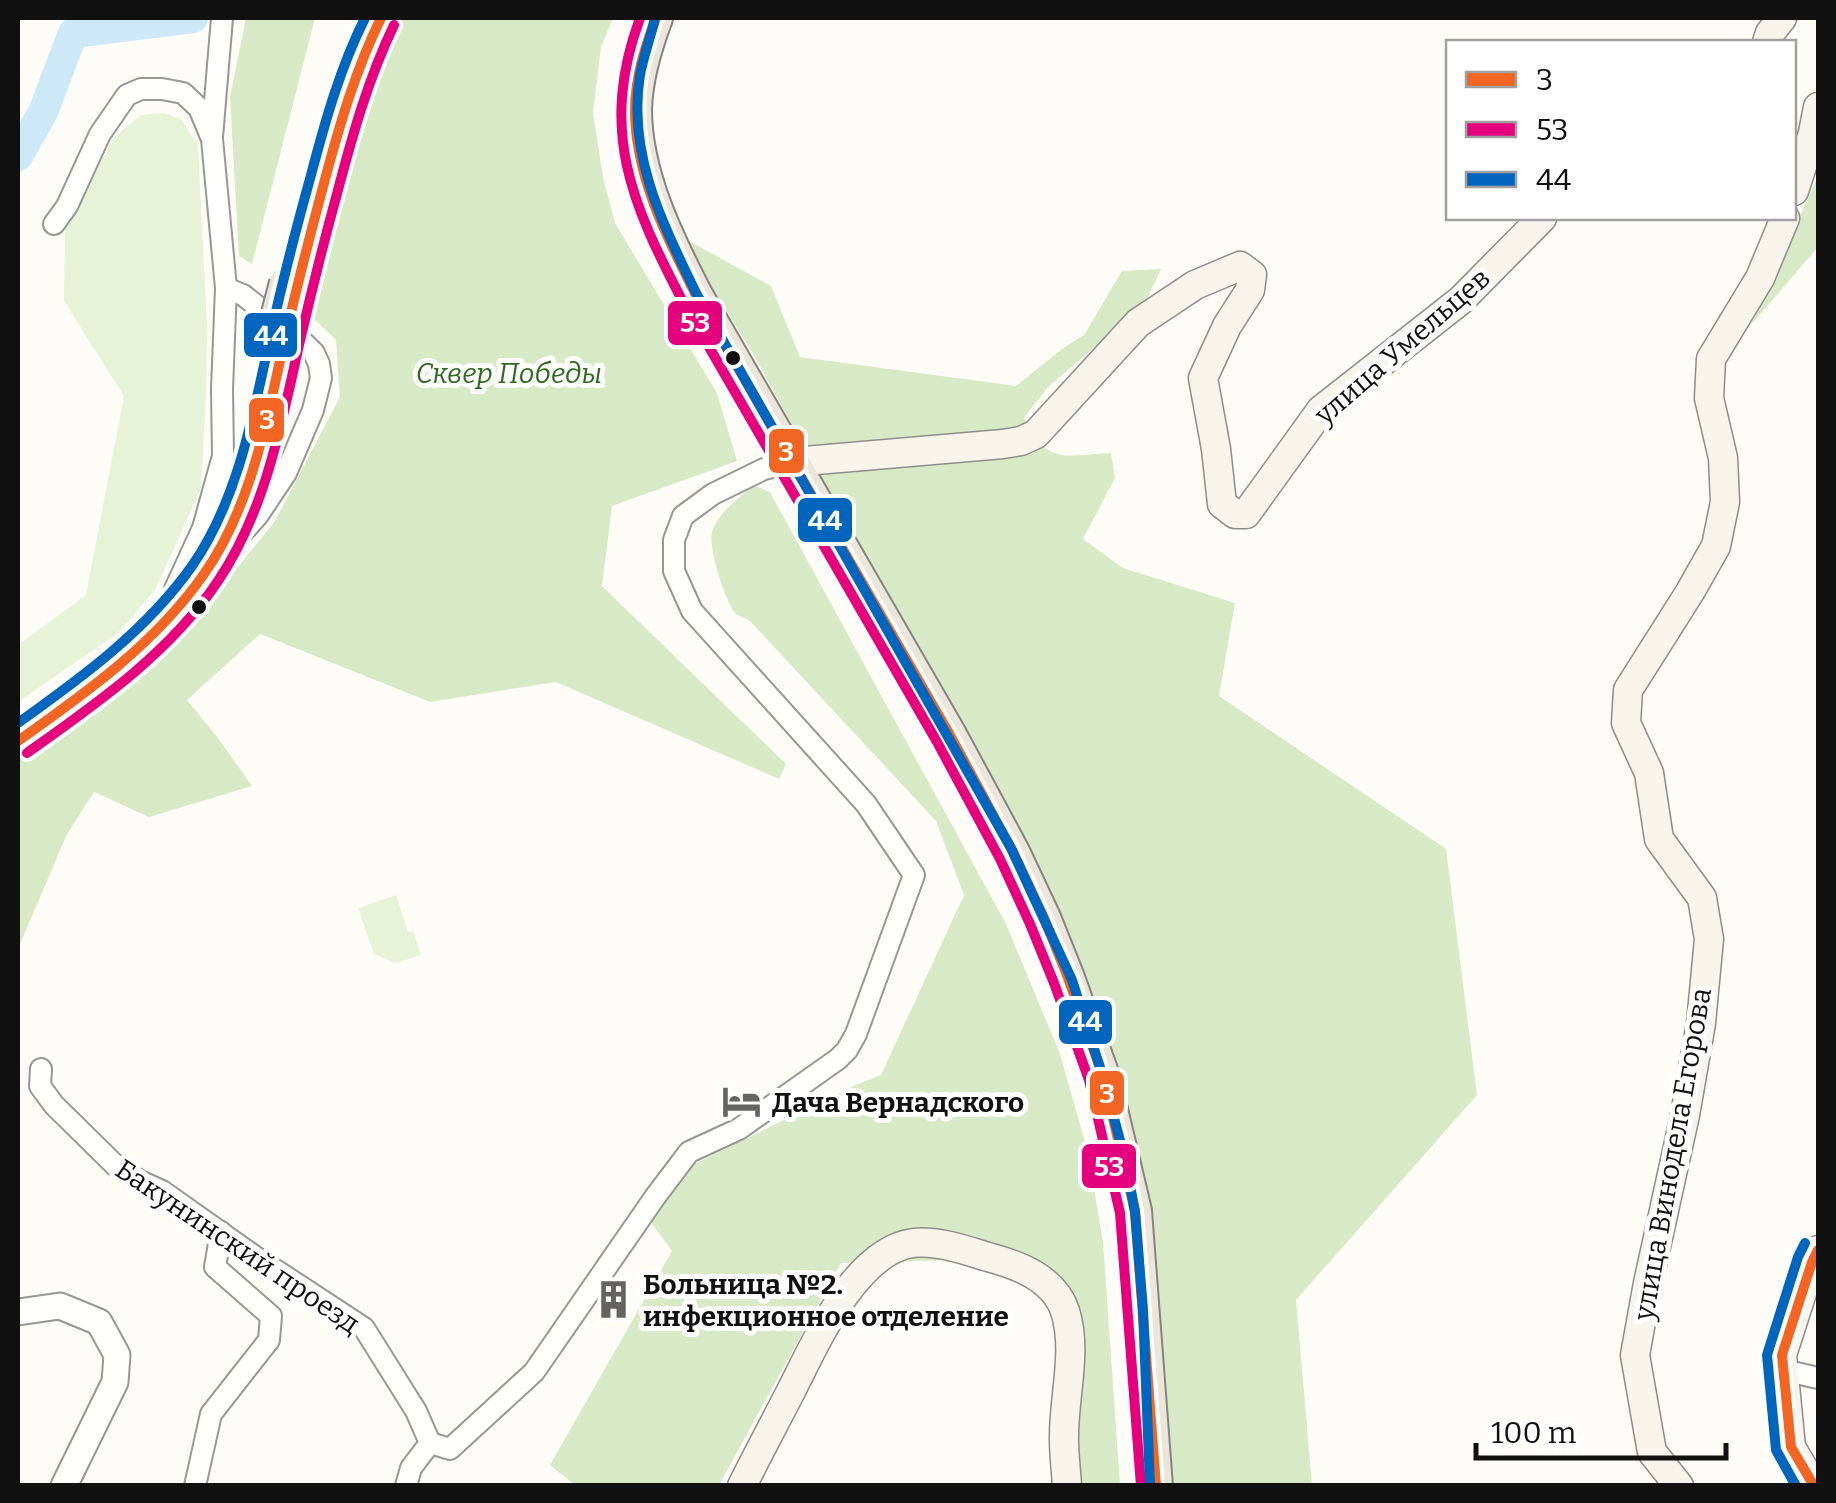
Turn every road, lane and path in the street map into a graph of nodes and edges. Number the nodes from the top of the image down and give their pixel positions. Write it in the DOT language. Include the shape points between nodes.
graph roads {
  1 [pos="222,18"];
  2 [pos="360,18"];
  3 [pos="380,18"];
  4 [pos="640,18"];
  5 [pos="656,18"];
  6 [pos="1782,18"];
  7 [pos="1768,40"];
  8 [pos="1818,107"];
  9 [pos="212,138"];
  10 [pos="1796,185"];
  11 [pos="1540,220"];
  12 [pos="1784,220"];
  13 [pos="54,224"];
  14 [pos="292,286"];
  15 [pos="226,288"];
  16 [pos="276,349"];
  17 [pos="778,466"];
  18 [pos="207,572"];
  19 [pos="176,589"];
  20 [pos="18,728"];
  21 [pos="18,741"];
  22 [pos="42,1070"];
  23 [pos="221,1232"];
  24 [pos="1818,1250"];
  25 [pos="18,1312"];
  26 [pos="1783,1370"];
  27 [pos="1818,1378"];
  28 [pos="430,1443"];
  29 [pos="64,1486"];
  30 [pos="195,1486"];
  31 [pos="406,1486"];
  32 [pos="742,1486"];
  33 [pos="1067,1486"];
  34 [pos="1136,1486"];
  35 [pos="1156,1486"];
  36 [pos="1679,1486"];
  37 [pos="1814,1486"];
  1 -- 9 [label="street"];
  2 -- 14 [label="highway" via="321,138"];
  3 -- 14 [label="highway" via="349,93"];
  4 -- 17 [label="highway" via="622,120 628,169 683,300"];
  5 -- 17 [label="highway" via="635,112 643,167 677,258"];
  6 -- 7 [label="main road"];
  8 -- 10 [label="main road"];
  9 -- 13 [label="street" via="199,108 183,93 141,89 126,95"];
  9 -- 15 [label="street"];
  11 -- 17 [label="main road, улица Умельцев" via="1462,300 1322,410 1246,514 1222,504 1202,378 1250,290 1252,275 1240,266 1195,285 1138,322 1036,434 1021,441"];
  12 -- 36 [label="main road, улица Винодела Егорова" via="1760,278 1711,359 1709,398 1725,502 1716,546 1628,690 1626,723 1649,773 1659,839 1702,898 1708,938 1696,1054 1636,1355 1652,1452"];
  14 -- 16 [label="highway"];
  15 -- 18 [label="street" via="305,344 320,364 321,378 286,473"];
  15 -- 19 [label="street" via="222,456"];
  16 -- 18 [label="highway" via="269,411 241,501"];
  16 -- 19 [label="highway" via="234,482"];
  17 -- 28 [label="street" via="713,494 683,516 674,540 674,571 692,611 866,804 914,875 847,1050 739,1128 689,1152 534,1372 450,1449"];
  17 -- 34 [label="highway" via="998,855 1058,985 1120,1215"];
  17 -- 35 [label="highway" via="950,735 1013,852 1097,1060 1135,1210"];
  18 -- 21 [label="highway" via="126,661"];
  19 -- 20 [label="highway" via="121,649"];
  22 -- 23 [label="street, Бакунинский проезд" via="40,1086 54,1106 116,1166"];
  23 -- 28 [label="street, Бакунинский проезд" via="364,1328"];
  23 -- 30 [label="street" via="215,1267 271,1316 270,1340 211,1414"];
  24 -- 26 [label="main road" via="1782,1355"];
  25 -- 29 [label="street" via="60,1306 98,1322 118,1355 115,1382"];
  26 -- 27 [label="street"];
  26 -- 37 [label="main road" via="1792,1447"];
  28 -- 31 [label="street" via="410,1468"];
  32 -- 33 [label="main road" via="851,1286 887,1252 930,1242 1002,1260 1046,1280 1056,1292 1065,1311 1070,1362"];
}
